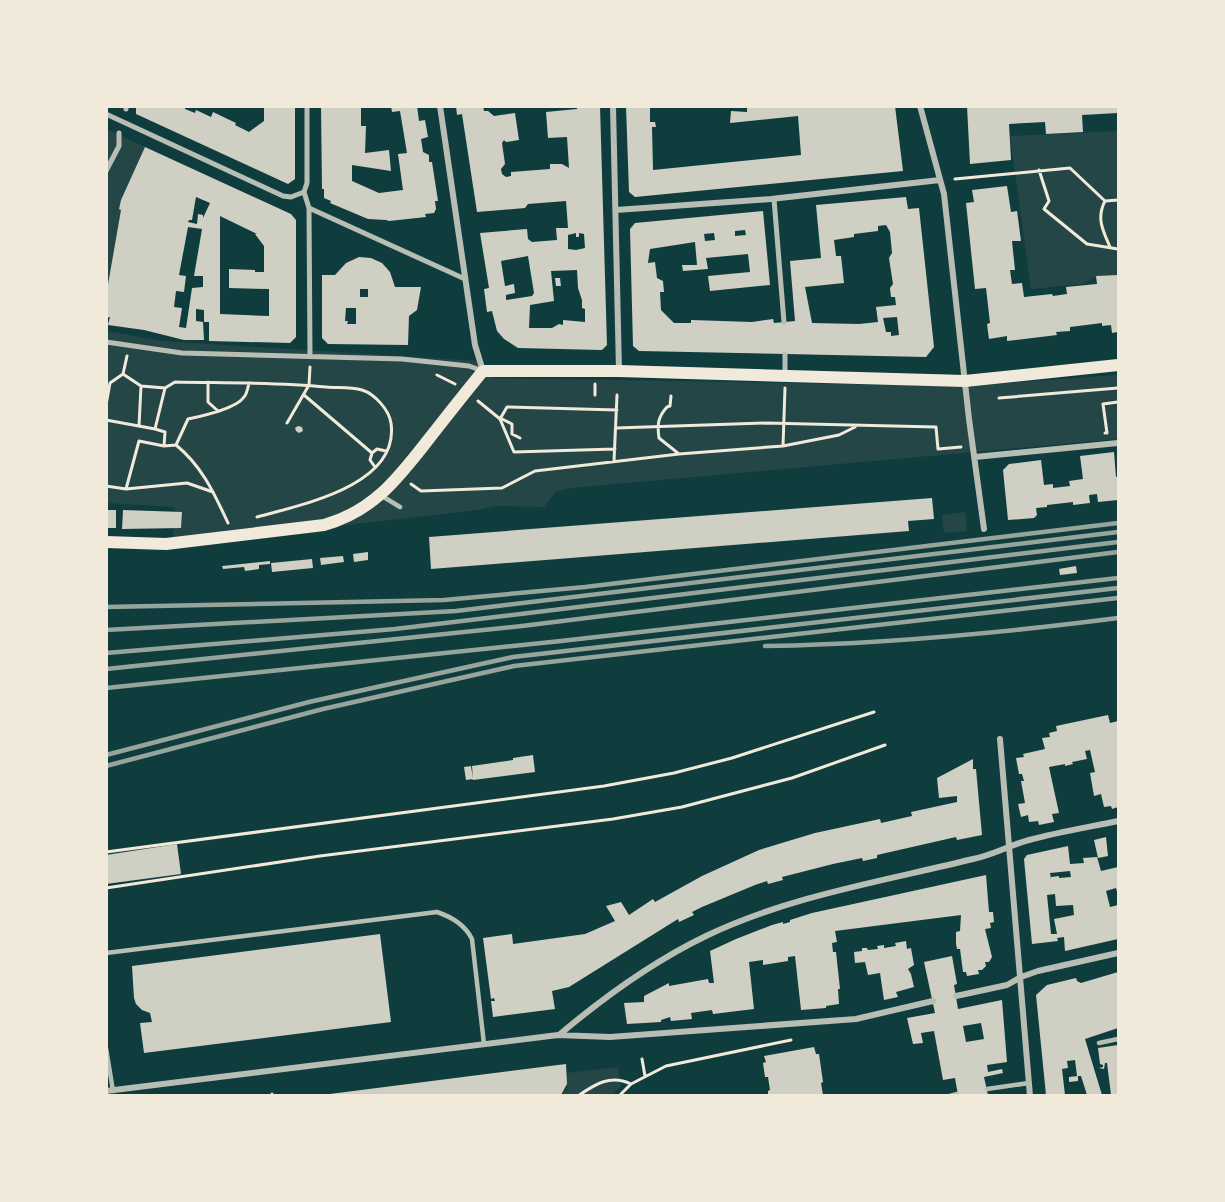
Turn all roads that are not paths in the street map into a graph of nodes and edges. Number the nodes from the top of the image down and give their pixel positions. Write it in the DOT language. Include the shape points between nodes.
graph roads {
  1 [pos="307,106"];
  2 [pos="440,106"];
  3 [pos="613,106"];
  4 [pos="920,106"];
  5 [pos="106,114"];
  6 [pos="119,133"];
  7 [pos="106,171"];
  8 [pos="940,180"];
  9 [pos="304,192"];
  10 [pos="774,199"];
  11 [pos="309,208"];
  12 [pos="616,210"];
  13 [pos="465,279"];
  14 [pos="784,322"];
  15 [pos="106,342"];
  16 [pos="785,354"];
  17 [pos="310,356"];
  18 [pos="1119,365"];
  19 [pos="483,371"];
  20 [pos="619,371"];
  21 [pos="785,376"];
  22 [pos="965,381"];
  23 [pos="1119,443"];
  24 [pos="975,457"];
  25 [pos="386,498"];
  26 [pos="400,507"];
  27 [pos="984,529"];
  28 [pos="106,542"];
  29 [pos="1000,739"];
  30 [pos="1119,821"];
  31 [pos="1010,848"];
  32 [pos="1119,953"];
  33 [pos="106,954"];
  34 [pos="1021,977"];
  35 [pos="956,996"];
  36 [pos="933,1001"];
  37 [pos="558,1035"];
  38 [pos="1119,1039"];
  39 [pos="1100,1043"];
  40 [pos="484,1044"];
  41 [pos="106,1048"];
  42 [pos="1029,1083"];
  43 [pos="987,1089"];
  44 [pos="110,1091"];
  45 [pos="957,1094"];
  46 [pos="950,1095"];
  47 [pos="1030,1095"];
  1 -- 9 [label="street"];
  2 -- 13 [label="street"];
  3 -- 12 [label="street"];
  4 -- 8 [label="street"];
  5 -- 9 [label="street" via="283,196"];
  6 -- 7 [label="street" via="119,146"];
  8 -- 10 [label="street"];
  8 -- 22 [label="street"];
  9 -- 11 [label="street"];
  10 -- 12 [label="street"];
  10 -- 14 [label="street"];
  11 -- 13 [label="street"];
  11 -- 17 [label="street"];
  12 -- 20 [label="street"];
  13 -- 19 [label="street"];
  15 -- 17 [label="street" via="182,353"];
  16 -- 21 [label="street"];
  17 -- 19 [label="street" via="402,359"];
  18 -- 22 [label="main road"];
  19 -- 20 [label="main road"];
  19 -- 25 [label="main road"];
  20 -- 21 [label="main road"];
  21 -- 22 [label="main road"];
  22 -- 24 [label="street"];
  23 -- 24 [label="street"];
  24 -- 27 [label="street"];
  25 -- 26 [label="lane"];
  25 -- 28 [label="main road" via="324,525 166,544"];
  29 -- 31 [label="street"];
  30 -- 31 [label="street"];
  31 -- 34 [label="street"];
  31 -- 37 [label="street" via="801,900 718,930 642,971"];
  32 -- 34 [label="street"];
  33 -- 40 [label="lane" via="437,912 467,929 472,939"];
  34 -- 35 [label="street" via="1007,985"];
  34 -- 42 [label="street"];
  36 -- 37 [label="street" via="856,1018 610,1037"];
  37 -- 40 [label="street"];
  38 -- 39 [label="lane"];
  40 -- 44 [label="street"];
  41 -- 44 [label="lane"];
  42 -- 43 [label="lane"];
  42 -- 47 [label="street"];
  45 -- 46 [label="lane"];
}
